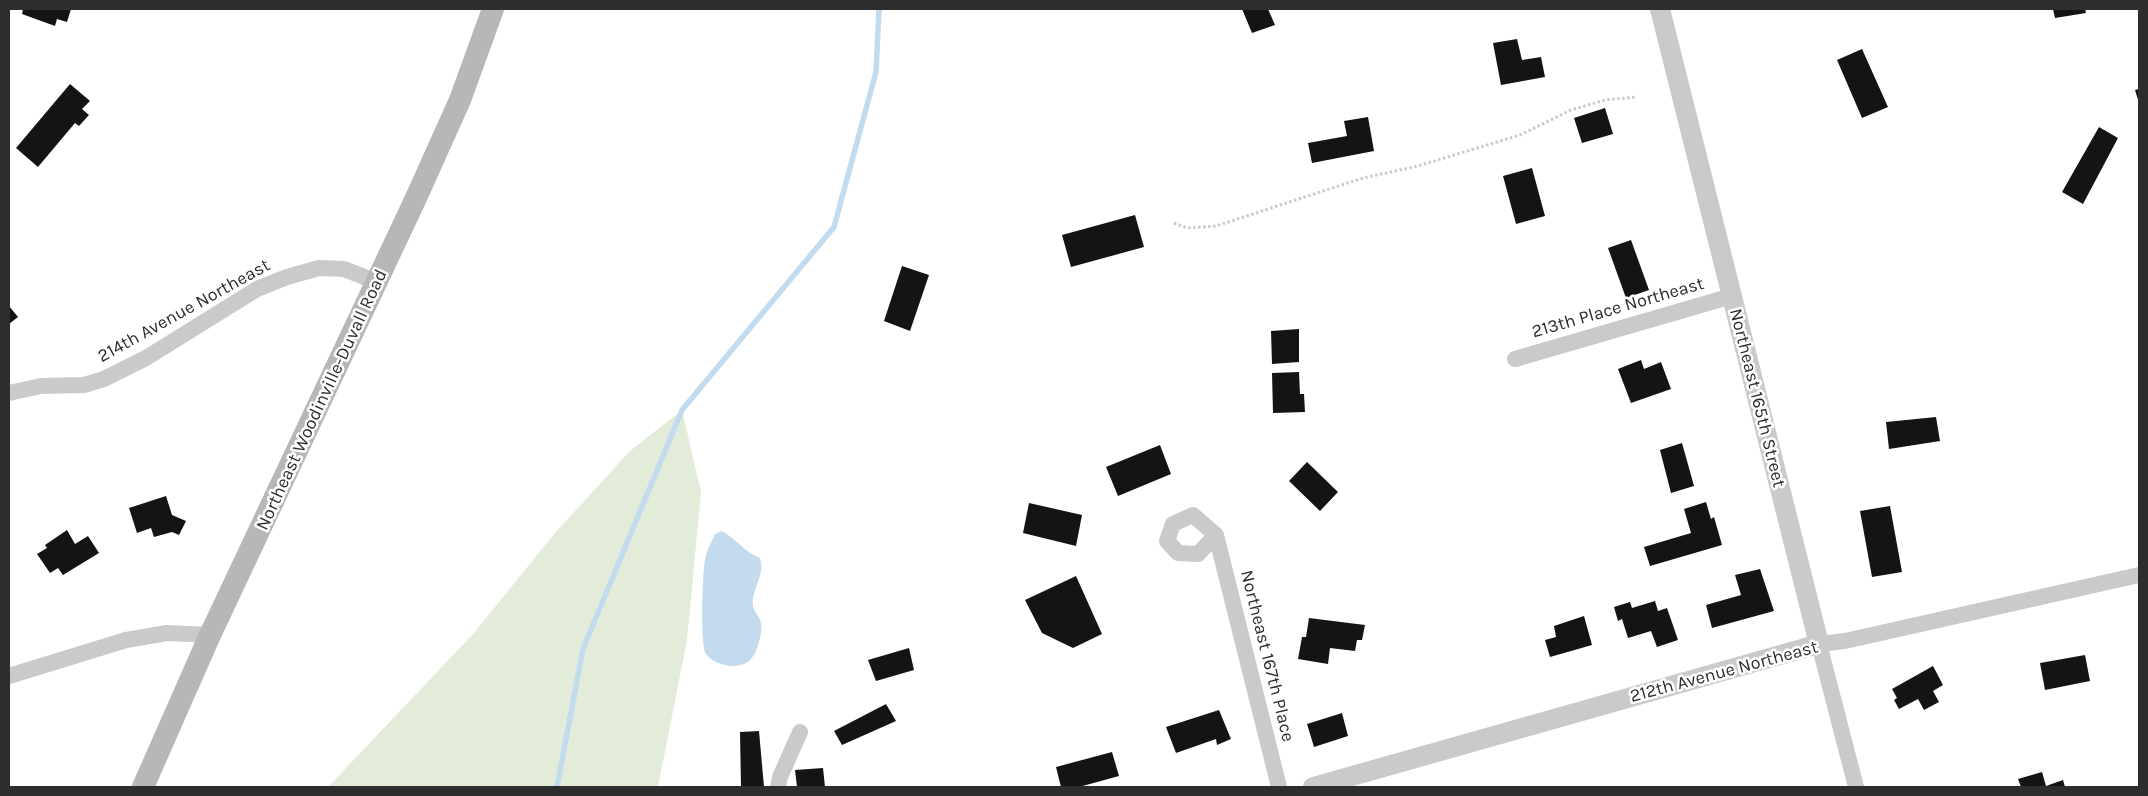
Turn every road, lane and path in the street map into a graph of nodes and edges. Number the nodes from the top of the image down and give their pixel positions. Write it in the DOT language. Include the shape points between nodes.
graph roads {
  1 [pos="493,9"];
  2 [pos="1660,9"];
  3 [pos="1637,97"];
  4 [pos="1174,223"];
  5 [pos="377,282"];
  6 [pos="1732,296"];
  7 [pos="1515,359"];
  8 [pos="9,393"];
  9 [pos="1216,535"];
  10 [pos="2139,575"];
  11 [pos="210,635"];
  12 [pos="1819,644"];
  13 [pos="9,676"];
  14 [pos="800,732"];
  15 [pos="143,787"];
  16 [pos="778,787"];
  17 [pos="1279,787"];
  18 [pos="1313,787"];
  19 [pos="1856,787"];
  1 -- 5 [label="main road, Northeast Woodinville-Duvall Road" via="460,100"];
  2 -- 6 [label="street, Northeast 165th Street"];
  3 -- 4 [label="path" via="1605,100 1571,110 1520,136 1418,166 1363,178 1216,226 1187,228"];
  5 -- 8 [label="street, 214th Avenue Northeast" via="344,269 318,268 287,277 257,289 146,358 104,379 84,385 41,386"];
  5 -- 11 [label="main road, Northeast Woodinville-Duvall Road"];
  6 -- 7 [label="street, 213th Place Northeast"];
  6 -- 12 [label="street, Northeast 165th Street"];
  9 -- 17 [label="street, Northeast 167th Place"];
  10 -- 12 [label="street, 212th Avenue Northeast" via="1845,641"];
  11 -- 13 [label="street" via="167,633 126,640"];
  11 -- 15 [label="main road, Northeast Woodinville-Duvall Road"];
  12 -- 18 [label="street, 212th Avenue Northeast"];
  12 -- 19 [label="street, Northeast 165th Street"];
  14 -- 16 [label="street"];
}
